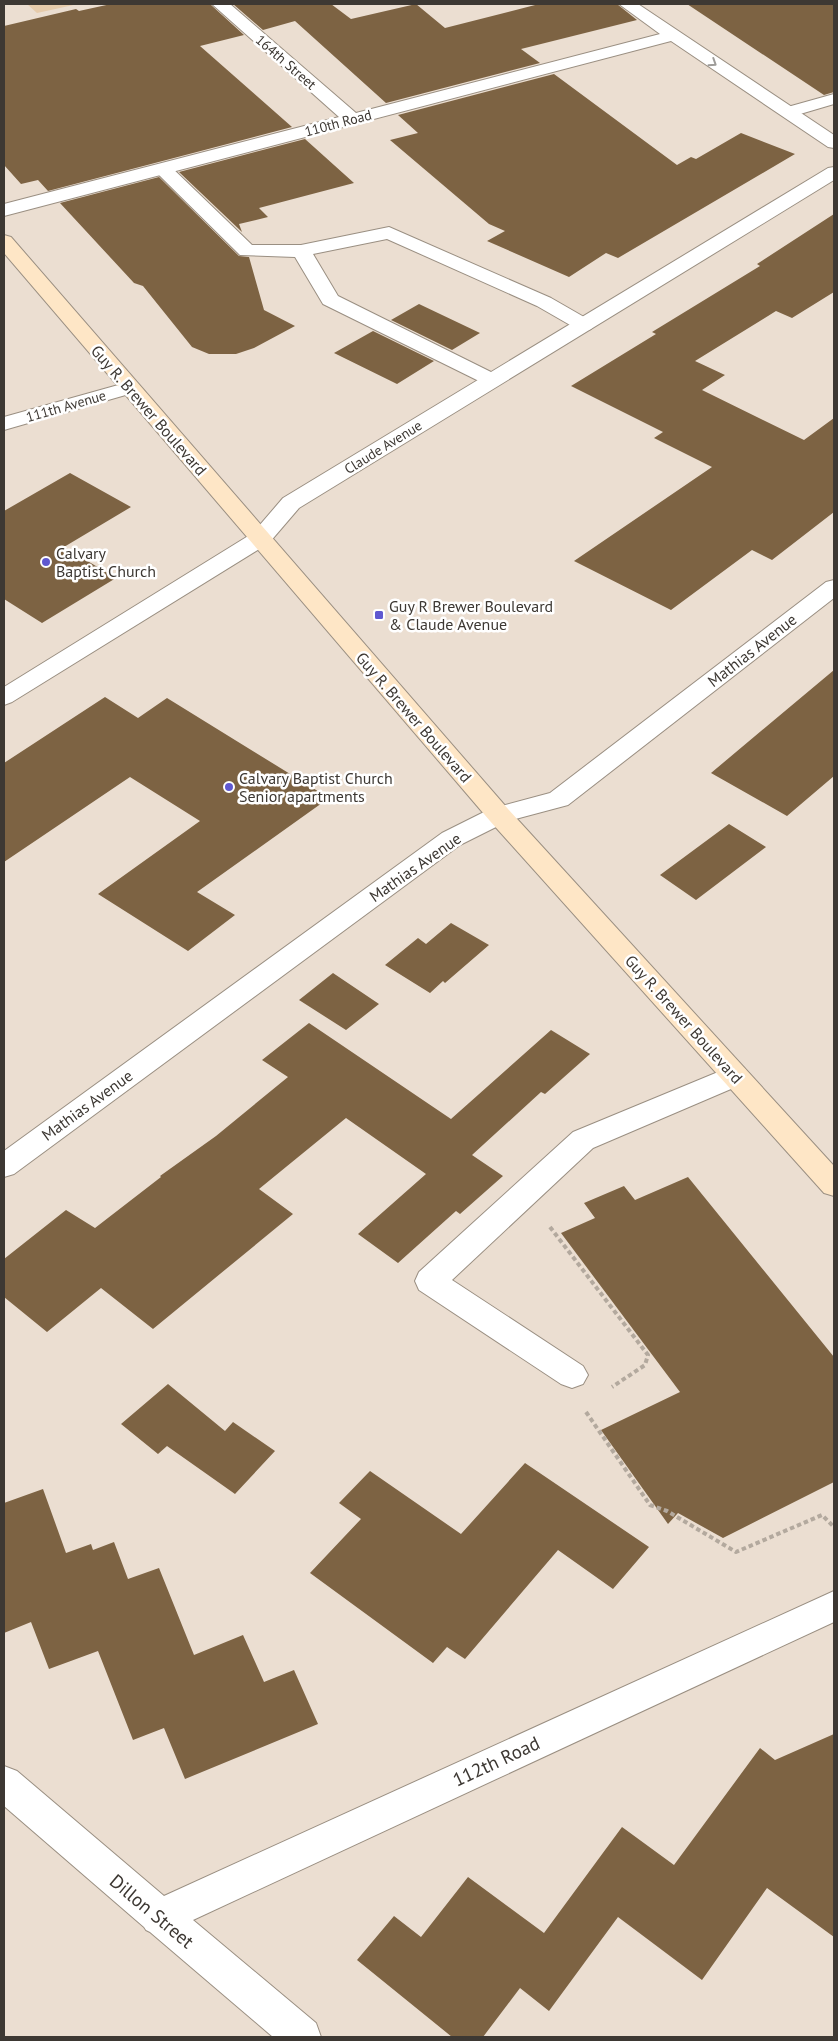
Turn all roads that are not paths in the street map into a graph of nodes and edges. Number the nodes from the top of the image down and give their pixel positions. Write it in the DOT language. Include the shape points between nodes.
graph roads {
  1 [pos="220,4"];
  2 [pos="626,4"];
  3 [pos="672,36"];
  4 [pos="834,99"];
  5 [pos="790,112"];
  6 [pos="353,120"];
  7 [pos="834,143"];
  8 [pos="163,169"];
  9 [pos="834,172"];
  10 [pos="4,210"];
  11 [pos="4,241"];
  12 [pos="300,251"];
  13 [pos="584,325"];
  14 [pos="492,380"];
  15 [pos="129,388"];
  16 [pos="4,424"];
  17 [pos="261,538"];
  18 [pos="834,587"];
  19 [pos="4,697"];
  20 [pos="499,815"];
  21 [pos="735,1076"];
  22 [pos="4,1166"];
  23 [pos="834,1185"];
  24 [pos="572,1375"];
  25 [pos="834,1606"];
  26 [pos="4,1783"];
  27 [pos="159,1917"];
  28 [pos="302,2037"];
  1 -- 6 [label="street, 164th Street"];
  2 -- 3 [label="street"];
  3 -- 5 [label="street, one-way"];
  3 -- 6 [label="street, 110th Road"];
  4 -- 5 [label="street"];
  5 -- 7 [label="street"];
  6 -- 8 [label="street, 110th Road"];
  8 -- 10 [label="street, 110th Road"];
  8 -- 12 [label="street" via="247,251"];
  9 -- 13 [label="street, Claude Avenue"];
  11 -- 15 [label="main road, Guy R. Brewer Boulevard"];
  12 -- 13 [label="street" via="389,233 544,302"];
  12 -- 14 [label="street" via="330,300"];
  13 -- 14 [label="street, Claude Avenue"];
  14 -- 17 [label="street, Claude Avenue" via="291,503"];
  15 -- 16 [label="street, 111th Avenue"];
  15 -- 17 [label="main road, Guy R. Brewer Boulevard"];
  17 -- 19 [label="street, Claude Avenue"];
  17 -- 20 [label="main road, Guy R. Brewer Boulevard"];
  18 -- 20 [label="street, Mathias Avenue" via="559,799"];
  20 -- 21 [label="main road, Guy R. Brewer Boulevard"];
  20 -- 22 [label="street, Mathias Avenue" via="451,839 427,856"];
  21 -- 23 [label="main road, Guy R. Brewer Boulevard"];
  21 -- 24 [label="street" via="583,1140 430,1281"];
  25 -- 27 [label="street, 112th Road"];
  26 -- 27 [label="street, Dillon Street"];
  27 -- 28 [label="street, Dillon Street"];
}
